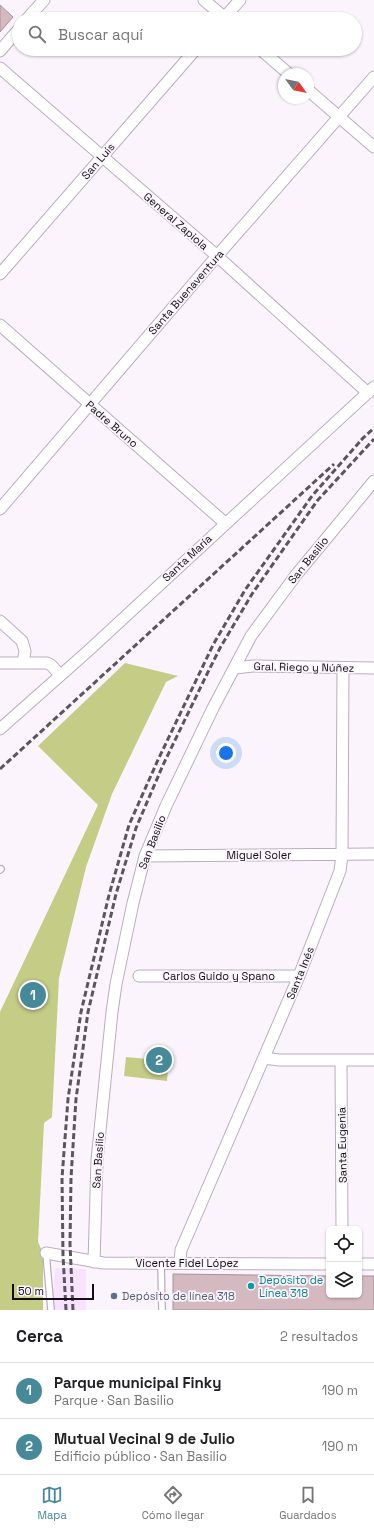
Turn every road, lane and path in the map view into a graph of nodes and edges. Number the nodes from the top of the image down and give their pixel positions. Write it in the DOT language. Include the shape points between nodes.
graph roads {
  1 [pos="44,0"];
  2 [pos="204,0"];
  3 [pos="240,0"];
  4 [pos="33,12"];
  5 [pos="217,12"];
  6 [pos="230,12"];
  7 [pos="12,37"];
  8 [pos="0,51"];
  9 [pos="190,56"];
  10 [pos="268,56"];
  11 [pos="0,68"];
  12 [pos="282,68"];
  13 [pos="374,77"];
  14 [pos="314,95"];
  15 [pos="339,117"];
  16 [pos="374,147"];
  17 [pos="102,156"];
  18 [pos="217,256"];
  19 [pos="0,274"];
  20 [pos="0,325"];
  21 [pos="371,390"];
  22 [pos="90,404"];
  23 [pos="374,482"];
  24 [pos="0,508"];
  25 [pos="225,523"];
  26 [pos="0,621"];
  27 [pos="0,663"];
  28 [pos="23,663"];
  29 [pos="235,668"];
  30 [pos="343,668"];
  31 [pos="374,668"];
  32 [pos="60,675"];
  33 [pos="0,730"];
  34 [pos="374,854"];
  35 [pos="342,855"];
  36 [pos="145,856"];
  37 [pos="139,976"];
  38 [pos="299,976"];
  39 [pos="264,1058"];
  40 [pos="340,1060"];
  41 [pos="374,1060"];
  42 [pos="342,1226"];
  43 [pos="46,1252"];
  44 [pos="94,1262"];
  45 [pos="161,1262"];
  46 [pos="180,1262"];
  47 [pos="326,1264"];
  48 [pos="362,1264"];
  49 [pos="374,1264"];
  50 [pos="51,1310"];
  51 [pos="162,1310"];
  1 -- 4 [label="street"];
  2 -- 5 [label="street"];
  3 -- 6 [label="street"];
  7 -- 8 [label="street"];
  9 -- 17 [label="street, San Luis"];
  10 -- 12 [label="street"];
  11 -- 17 [label="street, General Zapiola"];
  13 -- 15 [label="street, Santa Buenaventura"];
  14 -- 15 [label="street"];
  15 -- 16 [label="street"];
  15 -- 18 [label="street, Santa Buenaventura"];
  17 -- 18 [label="street, General Zapiola"];
  17 -- 19 [label="street, San Luis"];
  18 -- 21 [label="street, General Zapiola"];
  18 -- 22 [label="street, Santa Buenaventura"];
  20 -- 22 [label="street, Padre Bruno"];
  21 -- 25 [label="street, Santa María"];
  22 -- 24 [label="street, Santa Buenaventura"];
  22 -- 25 [label="street, Padre Bruno"];
  23 -- 29 [label="street, San Basilio" via="305,563 258,625"];
  25 -- 32 [label="street, Santa María"];
  26 -- 28 [label="street" via="22,641 25,651"];
  27 -- 28 [label="street"];
  28 -- 32 [label="street" via="47,663"];
  29 -- 30 [label="street, Gral. Riego y Núñez"];
  29 -- 36 [label="street, San Basilio" via="196,743"];
  30 -- 31 [label="street, Gral. Riego y Núñez"];
  30 -- 35 [label="street, Santa Inés"];
  32 -- 33 [label="street, Santa María"];
  34 -- 35 [label="street, Miguel Soler"];
  35 -- 36 [label="street, Miguel Soler"];
  35 -- 38 [label="street, Santa Inés" via="338,878"];
  36 -- 44 [label="street, San Basilio" via="131,910 112,1012 97,1160"];
  37 -- 38 [label="street, Carlos Guido y Spano"];
  38 -- 39 [label="street, Santa Inés"];
  39 -- 40 [label="street"];
  39 -- 46 [label="street, Santa Inés" via="181,1250"];
  40 -- 41 [label="street"];
  40 -- 42 [label="street, Santa Eugenia"];
  43 -- 44 [label="street, Vicente Fidel López"];
  43 -- 50 [label="lane"];
  44 -- 45 [label="street, Vicente Fidel López"];
  45 -- 46 [label="street, Vicente Fidel López"];
  45 -- 51 [label="lane"];
  46 -- 47 [label="street, Vicente Fidel López"];
  48 -- 49 [label="street"];
}
